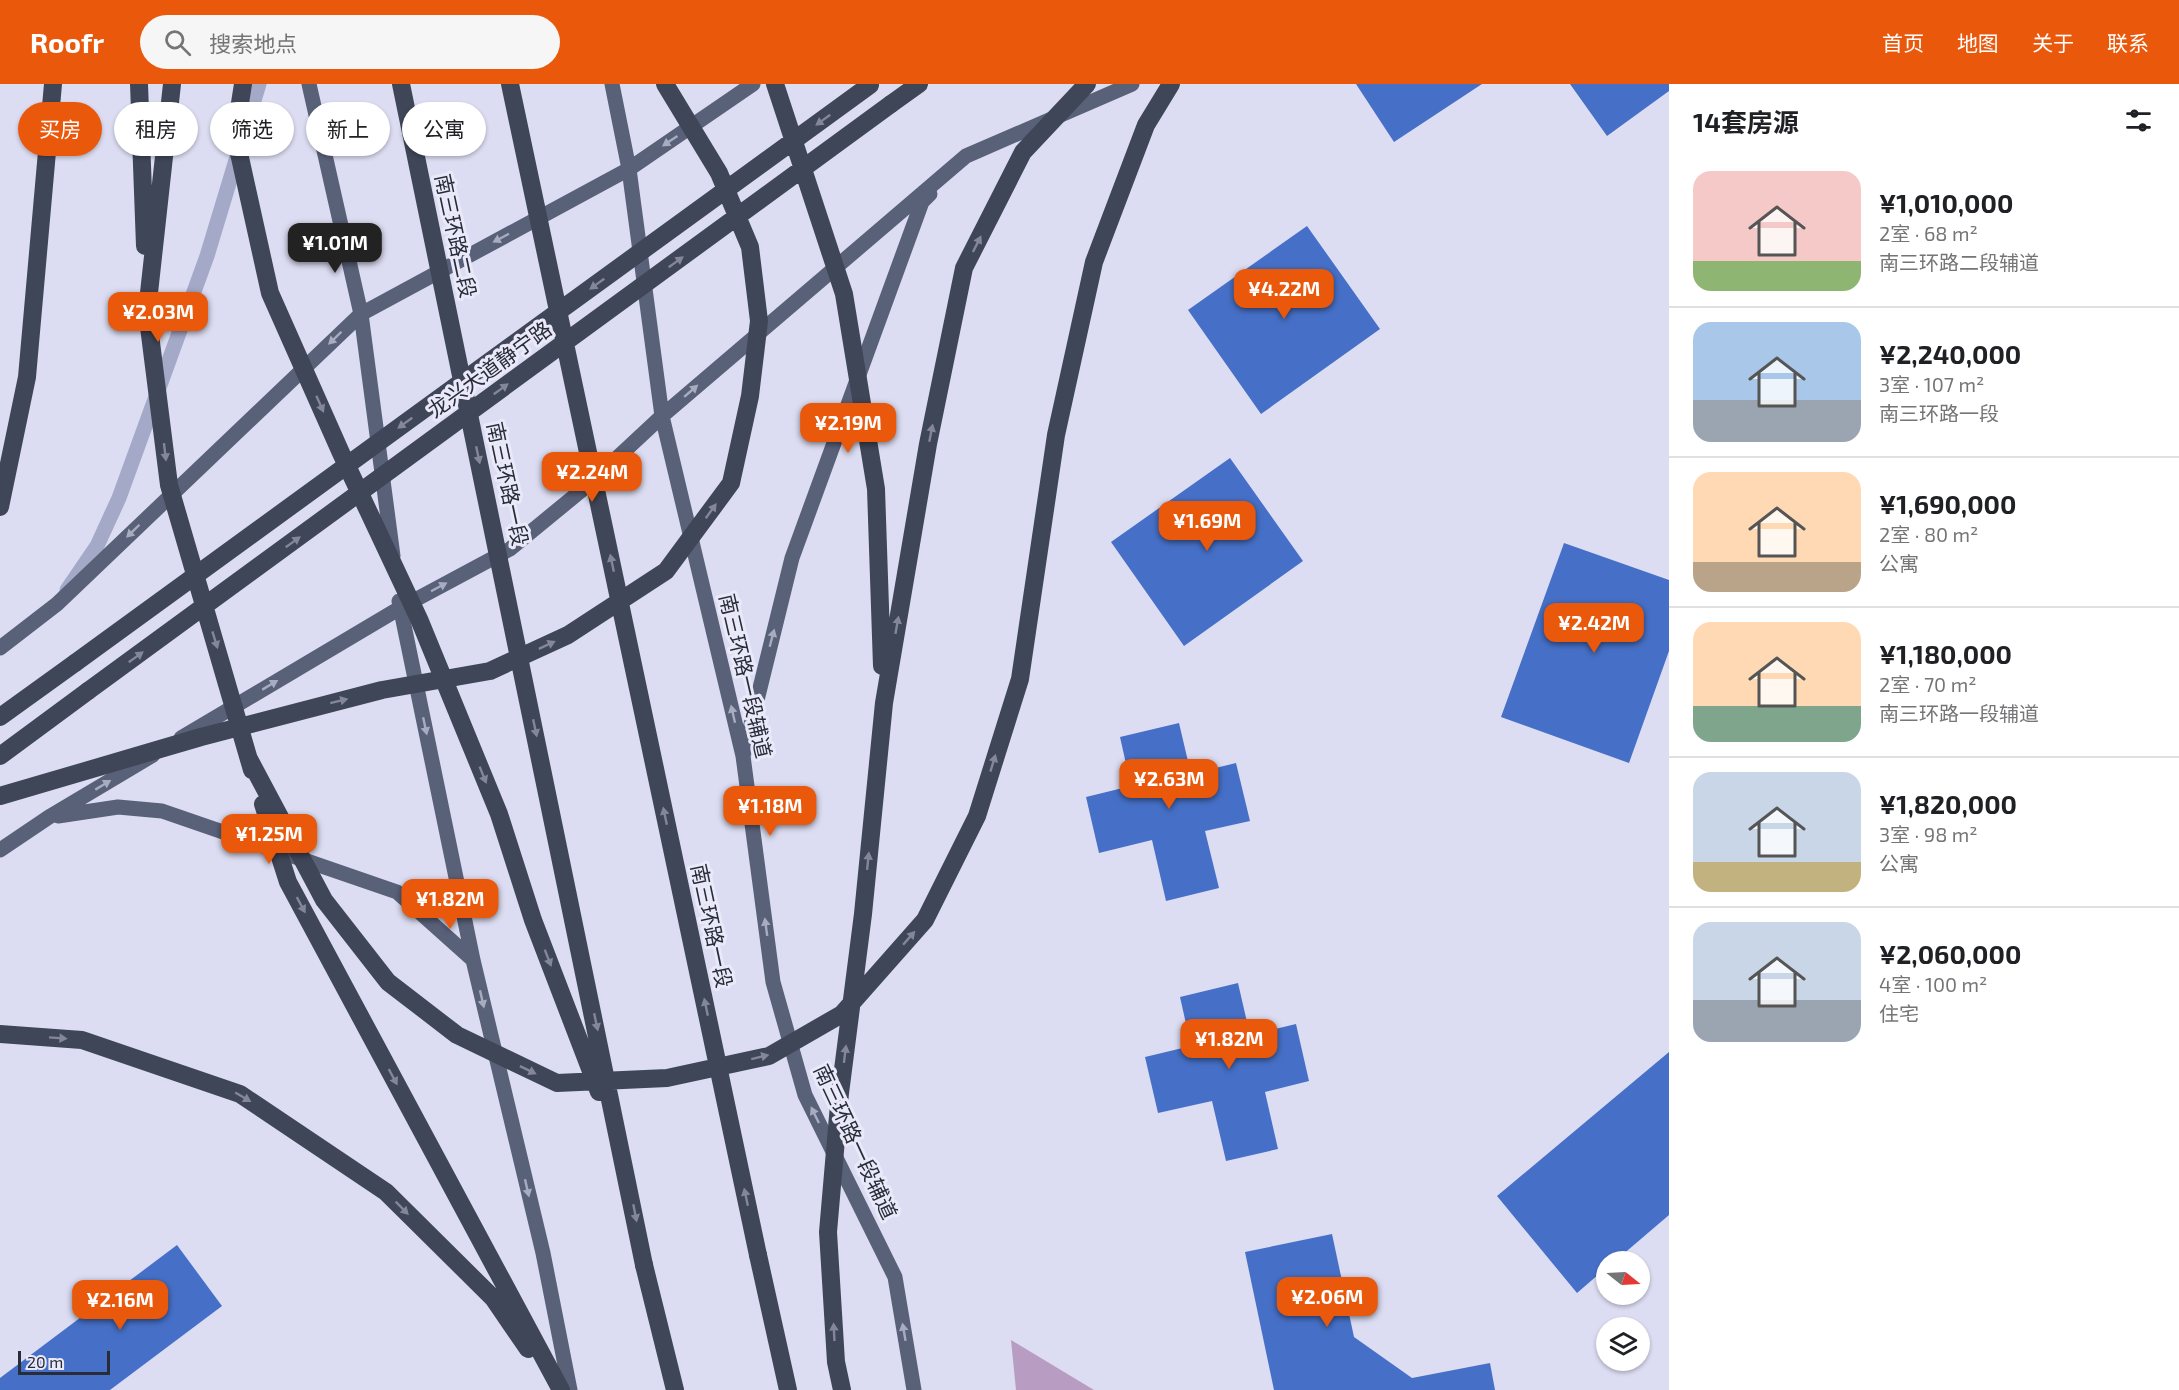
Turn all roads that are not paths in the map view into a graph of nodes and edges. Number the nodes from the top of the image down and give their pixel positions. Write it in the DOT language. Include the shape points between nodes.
graph roads {
  1 [pos="53,84"];
  2 [pos="65,84"];
  3 [pos="139,84"];
  4 [pos="172,84"];
  5 [pos="243,84"];
  6 [pos="260,84"];
  7 [pos="309,84"];
  8 [pos="401,84"];
  9 [pos="510,84"];
  10 [pos="612,84"];
  11 [pos="665,84"];
  12 [pos="753,84"];
  13 [pos="776,84"];
  14 [pos="872,84"];
  15 [pos="919,84"];
  16 [pos="1087,84"];
  17 [pos="1132,84"];
  18 [pos="1172,84"];
  19 [pos="52,102"];
  20 [pos="60,102"];
  21 [pos="47,156"];
  22 [pos="966,156"];
  23 [pos="628,169"];
  24 [pos="147,311"];
  25 [pos="361,314"];
  26 [pos="466,398"];
  27 [pos="662,416"];
  28 [pos="0,507"];
  29 [pos="57,604"];
  30 [pos="400,608"];
  31 [pos="0,648"];
  32 [pos="884,703"];
  33 [pos="0,717"];
  34 [pos="0,756"];
  35 [pos="743,756"];
  36 [pos="249,759"];
  37 [pos="0,796"];
  38 [pos="49,817"];
  39 [pos="0,850"];
  40 [pos="473,960"];
  41 [pos="0,1034"];
  42 [pos="624,1159"];
  43 [pos="556,1390"];
  44 [pos="561,1390"];
  45 [pos="570,1390"];
  46 [pos="675,1390"];
  47 [pos="788,1390"];
  48 [pos="842,1390"];
  49 [pos="914,1390"];
  1 -- 19 [label="highway"];
  2 -- 20 [label="highway"];
  3 -- 24 [label="highway"];
  4 -- 24 [label="highway"];
  5 -- 42 [label="highway, one-way, bridge" via="235,135 270,293 419,619 495,803 533,921"];
  6 -- 29 [label="street" via="207,256 119,498 97,546"];
  7 -- 25 [label="main road"];
  8 -- 26 [label="highway, 南三环路二段, bridge"];
  47 -- 9 [label="highway, 南三环路一段, one-way, bridge"];
  10 -- 23 [label="main road, 南三环路一段辅道"];
  37 -- 11 [label="highway, one-way, bridge" via="201,737 382,690 490,671 568,635 666,571 731,483 750,396 759,321 750,247 719,173"];
  12 -- 23 [label="main road, one-way"];
  13 -- 32 [label="highway, bridge" via="844,294 876,489"];
  14 -- 33 [label="highway, 龙兴大道静宁路, one-way, bridge"];
  34 -- 15 [label="highway, 龙兴大道静宁路, one-way, bridge"];
  32 -- 16 [label="highway, one-way, bridge" via="928,444 964,268 1023,152"];
  17 -- 22 [label="main road"];
  36 -- 18 [label="highway, one-way, bridge" via="324,900 388,982 457,1035 557,1083 667,1078 769,1056 842,1014 925,920 977,816 1020,679 1056,435 1094,262 1146,125"];
  21 -- 28 [label="highway" via="27,377"];
  27 -- 22 [label="main road, one-way"];
  35 -- 22 [label="main road, one-way" via="792,558 922,202"];
  23 -- 25 [label="main road, one-way"];
  23 -- 27 [label="main road, 南三环路一段辅道"];
  24 -- 36 [label="highway, one-way, bridge" via="169,485"];
  25 -- 29 [label="main road, one-way"];
  25 -- 30 [label="main road"];
  26 -- 42 [label="highway, 南三环路一段, one-way, bridge"];
  30 -- 27 [label="main road, one-way" via="510,549 588,485"];
  35 -- 27 [label="main road, 南三环路一段辅道, one-way"];
  29 -- 31 [label="main road"];
  38 -- 30 [label="main road, one-way"];
  30 -- 40 [label="main road, one-way"];
  48 -- 32 [label="highway, one-way, bridge" via="836,1362 828,1232"];
  49 -- 35 [label="main road, 南三环路一段辅道, one-way" via="895,1277 805,1095 773,982"];
  36 -- 44 [label="highway, one-way, bridge" via="288,882"];
  38 -- 39 [label="main road"];
  38 -- 40 [label="main road" via="118,807 162,811 397,892"];
  40 -- 45 [label="main road, one-way" via="543,1253"];
  41 -- 43 [label="highway, one-way, bridge" via="82,1040 240,1094 386,1192 493,1298"];
  42 -- 46 [label="highway, 南三环路一段, one-way, bridge" via="644,1264"];
}
